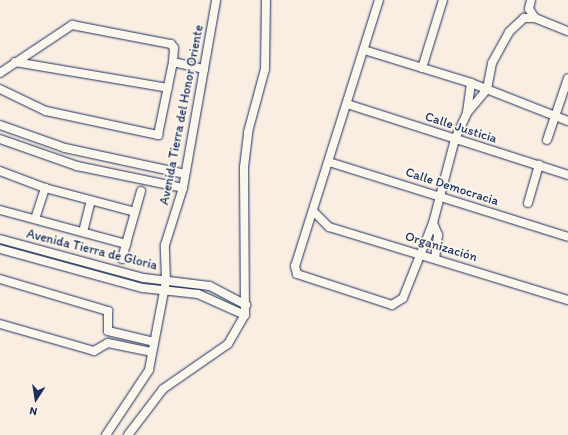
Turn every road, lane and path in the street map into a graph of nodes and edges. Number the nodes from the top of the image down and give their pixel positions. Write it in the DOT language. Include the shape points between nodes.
graph roads {
  1 [pos="216,0"];
  2 [pos="266,0"];
  3 [pos="379,0"];
  4 [pos="443,0"];
  5 [pos="531,0"];
  6 [pos="535,18"];
  7 [pos="568,31"];
  8 [pos="364,50"];
  9 [pos="15,62"];
  10 [pos="173,62"];
  11 [pos="422,68"];
  12 [pos="204,69"];
  13 [pos="0,72"];
  14 [pos="568,78"];
  15 [pos="472,83"];
  16 [pos="168,88"];
  17 [pos="0,89"];
  18 [pos="487,89"];
  19 [pos="347,104"];
  20 [pos="467,113"];
  21 [pos="554,115"];
  22 [pos="568,121"];
  23 [pos="0,125"];
  24 [pos="0,139"];
  25 [pos="455,139"];
  26 [pos="547,140"];
  27 [pos="329,162"];
  28 [pos="540,165"];
  29 [pos="0,171"];
  30 [pos="185,174"];
  31 [pos="568,175"];
  32 [pos="45,188"];
  33 [pos="183,188"];
  34 [pos="141,191"];
  35 [pos="438,194"];
  36 [pos="91,201"];
  37 [pos="528,203"];
  38 [pos="0,210"];
  39 [pos="313,211"];
  40 [pos="135,212"];
  41 [pos="36,219"];
  42 [pos="433,222"];
  43 [pos="83,232"];
  44 [pos="568,237"];
  45 [pos="0,239"];
  46 [pos="126,244"];
  47 [pos="0,249"];
  48 [pos="420,253"];
  49 [pos="435,258"];
  50 [pos="122,259"];
  51 [pos="0,279"];
  52 [pos="166,281"];
  53 [pos="164,292"];
  54 [pos="568,300"];
  55 [pos="246,305"];
  56 [pos="245,315"];
  57 [pos="0,324"];
  58 [pos="154,342"];
  59 [pos="152,352"];
  60 [pos="106,435"];
  61 [pos="128,435"];
  1 -- 12 [label="street, Avenida Tierra del Honor Oriente"];
  2 -- 55 [label="street" via="265,69 248,132 244,167"];
  3 -- 8 [label="street"];
  4 -- 11 [label="street"];
  5 -- 6 [label="street" via="529,9"];
  6 -- 7 [label="street"];
  6 -- 18 [label="street" via="524,18 508,32 492,63"];
  8 -- 11 [label="street"];
  8 -- 19 [label="street"];
  9 -- 10 [label="street" via="72,25 171,44 174,48"];
  9 -- 13 [label="street"];
  9 -- 16 [label="street"];
  10 -- 12 [label="street"];
  10 -- 16 [label="street"];
  11 -- 15 [label="street"];
  12 -- 30 [label="street, Avenida Tierra del Honor Oriente"];
  14 -- 21 [label="street"];
  15 -- 18 [label="street"];
  15 -- 20 [label="street"];
  16 -- 17 [label="street" via="158,135 46,111"];
  18 -- 20 [label="street"];
  18 -- 21 [label="street"];
  19 -- 25 [label="street, Calle Justicia"];
  19 -- 27 [label="street"];
  20 -- 25 [label="street"];
  21 -- 22 [label="street"];
  21 -- 26 [label="street"];
  23 -- 30 [label="street" via="65,148"];
  24 -- 33 [label="street" via="77,166"];
  25 -- 28 [label="street, Calle Justicia"];
  25 -- 35 [label="street"];
  27 -- 35 [label="street, Calle Democracia"];
  27 -- 39 [label="street"];
  28 -- 31 [label="street, Calle Justicia"];
  28 -- 37 [label="street"];
  29 -- 32 [label="street"];
  30 -- 33 [label="street, Avenida Tierra del Honor Oriente"];
  32 -- 36 [label="street"];
  32 -- 41 [label="street"];
  33 -- 52 [label="street, Avenida Tierra del Honor Oriente" via="165,245"];
  34 -- 40 [label="street"];
  35 -- 42 [label="street"];
  35 -- 44 [label="street, Calle Democracia"];
  36 -- 40 [label="street"];
  36 -- 43 [label="street"];
  38 -- 41 [label="street"];
  39 -- 48 [label="street, Organización" via="329,227"];
  39 -- 48 [label="street" via="296,266 297,274 346,292 399,304"];
  40 -- 46 [label="street"];
  41 -- 43 [label="street"];
  42 -- 48 [label="street"];
  42 -- 49 [label="street" via="438,235"];
  43 -- 46 [label="street"];
  45 -- 52 [label="street, Avenida Tierra de Gloria"];
  46 -- 50 [label="street"];
  47 -- 53 [label="street, Avenida Tierra de Gloria"];
  48 -- 49 [label="street, Organización"];
  49 -- 54 [label="street, Organización"];
  51 -- 58 [label="street" via="108,311 108,331"];
  52 -- 53 [label="street, Avenida Tierra del Honor Oriente"];
  52 -- 55 [label="street, Avenida Tierra de Gloria" via="210,286"];
  53 -- 56 [label="street, Avenida Tierra de Gloria" via="203,296"];
  53 -- 58 [label="street, Avenida Tierra del Honor Oriente"];
  55 -- 56 [label="street"];
  56 -- 61 [label="street" via="228,344 163,389"];
  57 -- 59 [label="street" via="94,351 108,343"];
  58 -- 59 [label="street, Avenida Tierra del Honor Oriente"];
  59 -- 60 [label="street, Avenida Tierra del Honor Oriente" via="147,375"];
}
